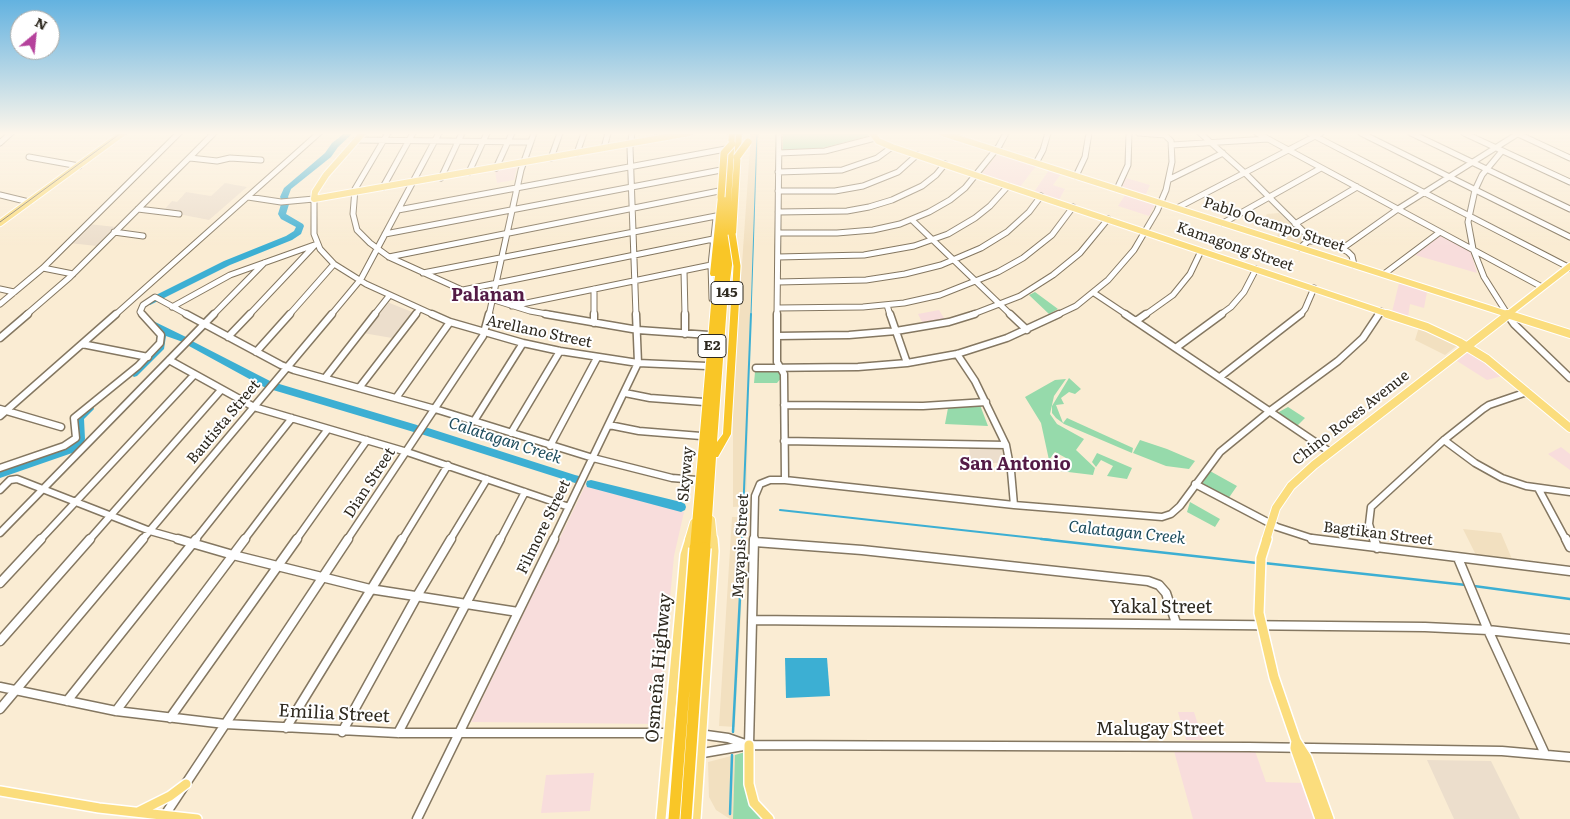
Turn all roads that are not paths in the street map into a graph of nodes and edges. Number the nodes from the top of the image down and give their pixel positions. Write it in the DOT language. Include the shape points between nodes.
graph roads {
  1 [pos="68,171"];
  2 [pos="140,171"];
  3 [pos="177,171"];
  4 [pos="276,171"];
  5 [pos="329,171"];
  6 [pos="366,171"];
  7 [pos="392,171"];
  8 [pos="418,171"];
  9 [pos="444,171"];
  10 [pos="474,171"];
  11 [pos="521,171"];
  12 [pos="607,171"];
  13 [pos="630,171"];
  14 [pos="715,171"];
  15 [pos="721,171"];
  16 [pos="722,171"];
  17 [pos="729,171"];
  18 [pos="729,171"];
  19 [pos="736,171"];
  20 [pos="738,171"];
  21 [pos="827,171"];
  22 [pos="899,171"];
  23 [pos="939,171"];
  24 [pos="965,171"];
  25 [pos="979,171"];
  26 [pos="1061,171"];
  27 [pos="1078,171"];
  28 [pos="1125,171"];
  29 [pos="1170,171"];
  30 [pos="1186,171"];
  31 [pos="1248,171"];
  32 [pos="1315,171"];
  33 [pos="1327,171"];
  34 [pos="1384,171"];
  35 [pos="1437,171"];
  36 [pos="1458,171"];
  37 [pos="1485,171"];
  38 [pos="1491,171"];
  39 [pos="1546,171"];
  40 [pos="469,172"];
  41 [pos="778,172"];
  42 [pos="1245,173"];
  43 [pos="976,175"];
  44 [pos="1076,176"];
  45 [pos="1449,177"];
  46 [pos="441,178"];
  47 [pos="1170,179"];
  48 [pos="412,182"];
  49 [pos="1570,182"];
  50 [pos="1008,186"];
  51 [pos="383,187"];
  52 [pos="1357,187"];
  53 [pos="517,188"];
  54 [pos="631,188"];
  55 [pos="1117,189"];
  56 [pos="1475,190"];
  57 [pos="719,191"];
  58 [pos="778,191"];
  59 [pos="354,192"];
  60 [pos="1426,193"];
  61 [pos="0,195"];
  62 [pos="1041,196"];
  63 [pos="248,197"];
  64 [pos="1269,197"];
  65 [pos="314,199"];
  66 [pos="26,202"];
  67 [pos="1160,203"];
  68 [pos="1073,207"];
  69 [pos="1177,208"];
  70 [pos="138,209"];
  71 [pos="513,209"];
  72 [pos="1398,209"];
  73 [pos="1570,209"];
  74 [pos="398,210"];
  75 [pos="632,210"];
  76 [pos="778,212"];
  77 [pos="179,214"];
  78 [pos="1468,215"];
  79 [pos="716,216"];
  80 [pos="0,218"];
  81 [pos="1108,219"];
  82 [pos="912,220"];
  83 [pos="0,223"];
  84 [pos="1223,223"];
  85 [pos="1295,224"];
  86 [pos="114,232"];
  87 [pos="633,232"];
  88 [pos="1146,232"];
  89 [pos="1440,232"];
  90 [pos="508,233"];
  91 [pos="778,233"];
  92 [pos="385,234"];
  93 [pos="732,234"];
  94 [pos="144,236"];
  95 [pos="1570,237"];
  96 [pos="713,239"];
  97 [pos="933,240"];
  98 [pos="1312,240"];
  99 [pos="316,244"];
  100 [pos="1300,248"];
  101 [pos="1343,248"];
  102 [pos="377,249"];
  103 [pos="1473,249"];
  104 [pos="1201,251"];
  105 [pos="634,256"];
  106 [pos="389,257"];
  107 [pos="778,257"];
  108 [pos="502,258"];
  109 [pos="954,260"];
  110 [pos="264,262"];
  111 [pos="334,264"];
  112 [pos="1354,265"];
  113 [pos="1569,267"];
  114 [pos="43,268"];
  115 [pos="712,268"];
  116 [pos="1256,269"];
  117 [pos="684,271"];
  118 [pos="422,273"];
  119 [pos="73,274"];
  120 [pos="1384,274"];
  121 [pos="359,281"];
  122 [pos="636,281"];
  123 [pos="778,282"];
  124 [pos="977,282"];
  125 [pos="497,284"];
  126 [pos="1542,287"];
  127 [pos="1314,288"];
  128 [pos="0,289"];
  129 [pos="594,289"];
  130 [pos="462,290"];
  131 [pos="14,292"];
  132 [pos="1094,293"];
  133 [pos="389,296"];
  134 [pos="493,301"];
  135 [pos="712,301"];
  136 [pos="0,304"];
  137 [pos="1000,304"];
  138 [pos="887,305"];
  139 [pos="510,306"];
  140 [pos="172,307"];
  141 [pos="778,308"];
  142 [pos="419,310"];
  143 [pos="1381,311"];
  144 [pos="1508,314"];
  145 [pos="1136,320"];
  146 [pos="450,322"];
  147 [pos="594,323"];
  148 [pos="204,324"];
  149 [pos="638,330"];
  150 [pos="1027,330"];
  151 [pos="896,332"];
  152 [pos="484,333"];
  153 [pos="685,334"];
  154 [pos="1570,334"];
  155 [pos="709,335"];
  156 [pos="777,336"];
  157 [pos="228,337"];
  158 [pos="0,338"];
  159 [pos="522,343"];
  160 [pos="82,344"];
  161 [pos="1467,346"];
  162 [pos="1177,347"];
  163 [pos="256,352"];
  164 [pos="560,352"];
  165 [pos="957,354"];
  166 [pos="148,357"];
  167 [pos="598,358"];
  168 [pos="169,360"];
  169 [pos="638,362"];
  170 [pos="907,363"];
  171 [pos="707,366"];
  172 [pos="288,368"];
  173 [pos="756,368"];
  174 [pos="782,368"];
  175 [pos="194,375"];
  176 [pos="1220,377"];
  177 [pos="1570,377"];
  178 [pos="326,378"];
  179 [pos="359,388"];
  180 [pos="220,390"];
  181 [pos="1527,392"];
  182 [pos="625,393"];
  183 [pos="396,398"];
  184 [pos="704,402"];
  185 [pos="986,402"];
  186 [pos="784,405"];
  187 [pos="254,407"];
  188 [pos="435,409"];
  189 [pos="3,410"];
  190 [pos="1270,411"];
  191 [pos="0,416"];
  192 [pos="292,418"];
  193 [pos="474,421"];
  194 [pos="609,426"];
  195 [pos="61,427"];
  196 [pos="1570,428"];
  197 [pos="328,429"];
  198 [pos="511,433"];
  199 [pos="701,436"];
  200 [pos="367,440"];
  201 [pos="1444,440"];
  202 [pos="784,441"];
  203 [pos="1006,445"];
  204 [pos="550,446"];
  205 [pos="407,452"];
  206 [pos="1330,452"];
  207 [pos="715,454"];
  208 [pos="593,458"];
  209 [pos="448,466"];
  210 [pos="0,468"];
  211 [pos="487,479"];
  212 [pos="697,480"];
  213 [pos="785,480"];
  214 [pos="1195,484"];
  215 [pos="44,488"];
  216 [pos="1538,488"];
  217 [pos="0,490"];
  218 [pos="525,492"];
  219 [pos="1570,492"];
  220 [pos="76,502"];
  221 [pos="1014,505"];
  222 [pos="569,507"];
  223 [pos="110,516"];
  224 [pos="711,520"];
  225 [pos="694,521"];
  226 [pos="1271,524"];
  227 [pos="150,531"];
  228 [pos="0,533"];
  229 [pos="754,542"];
  230 [pos="192,544"];
  231 [pos="1570,547"];
  232 [pos="707,548"];
  233 [pos="1377,548"];
  234 [pos="233,555"];
  235 [pos="692,555"];
  236 [pos="1458,558"];
  237 [pos="276,566"];
  238 [pos="1570,571"];
  239 [pos="324,578"];
  240 [pos="0,583"];
  241 [pos="370,589"];
  242 [pos="417,596"];
  243 [pos="465,605"];
  244 [pos="518,612"];
  245 [pos="752,620"];
  246 [pos="1176,623"];
  247 [pos="1262,624"];
  248 [pos="1488,630"];
  249 [pos="1570,639"];
  250 [pos="0,641"];
  251 [pos="0,687"];
  252 [pos="16,691"];
  253 [pos="67,701"];
  254 [pos="0,709"];
  255 [pos="116,711"];
  256 [pos="170,718"];
  257 [pos="225,724"];
  258 [pos="286,728"];
  259 [pos="342,732"];
  260 [pos="458,732"];
  261 [pos="669,732"];
  262 [pos="398,733"];
  263 [pos="700,734"];
  264 [pos="749,745"];
  265 [pos="1298,745"];
  266 [pos="667,753"];
  267 [pos="699,754"];
  268 [pos="1545,754"];
  269 [pos="1570,757"];
  270 [pos="186,784"];
  271 [pos="0,791"];
  272 [pos="136,813"];
  273 [pos="163,818"];
  274 [pos="197,819"];
  275 [pos="417,819"];
  276 [pos="661,819"];
  277 [pos="674,819"];
  278 [pos="686,819"];
  279 [pos="696,819"];
  280 [pos="769,819"];
  281 [pos="1320,819"];
  282 [pos="1329,819"];
  1 -- 66 [label="main road"];
  2 -- 114 [label="street"];
  3 -- 70 [label="street"];
  4 -- 63 [label="street"];
  5 -- 65 [label="main road"];
  6 -- 59 [label="street"];
  7 -- 51 [label="street"];
  8 -- 48 [label="street, Bautista Street"];
  9 -- 46 [label="street"];
  10 -- 40 [label="main road"];
  11 -- 53 [label="street, Dian Street"];
  12 -- 53 [label="street"];
  13 -- 54 [label="street, Filmore Street"];
  14 -- 54 [label="street"];
  15 -- 57 [label="street"];
  16 -- 115 [label="highway, bridge"];
  17 -- 135 [label="main road, Osmeña Highway / 145" via="726,214"];
  18 -- 277 [label="highway, Skyway / E2, bridge" via="725,234 715,305"];
  19 -- 93 [label="highway, Skyway / E2"];
  20 -- 207 [label="main road, 145"];
  21 -- 41 [label="street"];
  22 -- 58 [label="street" via="863,186 835,191"];
  23 -- 76 [label="street" via="916,189 869,207 847,211"];
  24 -- 43 [label="main road, Kamagong Street"];
  25 -- 43 [label="street"];
  26 -- 44 [label="main road, Pablo Ocampo Street"];
  27 -- 44 [label="street"];
  28 -- 55 [label="street"];
  29 -- 47 [label="street"];
  30 -- 47 [label="street"];
  31 -- 42 [label="street"];
  32 -- 64 [label="street"];
  33 -- 52 [label="street"];
  34 -- 60 [label="street"];
  35 -- 45 [label="street"];
  36 -- 45 [label="street"];
  37 -- 56 [label="street"];
  38 -- 73 [label="street"];
  39 -- 49 [label="street"];
  40 -- 46 [label="main road"];
  41 -- 58 [label="street"];
  42 -- 64 [label="street"];
  42 -- 69 [label="street"];
  43 -- 50 [label="main road, Kamagong Street"];
  43 -- 82 [label="street" via="950,200"];
  44 -- 55 [label="main road, Pablo Ocampo Street"];
  45 -- 56 [label="street"];
  45 -- 60 [label="street"];
  46 -- 48 [label="main road"];
  47 -- 67 [label="street"];
  48 -- 51 [label="main road"];
  48 -- 74 [label="street, Bautista Street"];
  50 -- 62 [label="main road, Kamagong Street"];
  50 -- 97 [label="street" via="975,218"];
  51 -- 59 [label="main road"];
  52 -- 72 [label="street"];
  52 -- 85 [label="street"];
  53 -- 71 [label="street, Dian Street"];
  53 -- 74 [label="street"];
  54 -- 71 [label="street"];
  54 -- 75 [label="street, Filmore Street"];
  55 -- 67 [label="main road, Pablo Ocampo Street"];
  56 -- 78 [label="street"];
  56 -- 95 [label="street"];
  57 -- 75 [label="street"];
  57 -- 79 [label="street"];
  58 -- 76 [label="street"];
  59 -- 65 [label="main road"];
  59 -- 102 [label="street" via="357,230"];
  60 -- 72 [label="street"];
  60 -- 78 [label="street"];
  61 -- 66 [label="street"];
  62 -- 68 [label="main road, Kamagong Street"];
  62 -- 109 [label="street" via="1029,212 1006,232"];
  63 -- 65 [label="street" via="281,202"];
  63 -- 160 [label="street"];
  64 -- 84 [label="street"];
  64 -- 85 [label="street"];
  65 -- 99 [label="street, Arellano Street" via="312,226"];
  66 -- 80 [label="main road"];
  66 -- 83 [label="main road"];
  67 -- 69 [label="main road, Pablo Ocampo Street"];
  67 -- 88 [label="street"];
  68 -- 81 [label="main road, Kamagong Street"];
  68 -- 124 [label="street" via="1042,244"];
  69 -- 84 [label="main road, Pablo Ocampo Street"];
  70 -- 77 [label="street"];
  70 -- 86 [label="street"];
  71 -- 90 [label="street, Dian Street"];
  71 -- 92 [label="street"];
  72 -- 89 [label="street"];
  72 -- 101 [label="street"];
  74 -- 92 [label="street, Bautista Street"];
  75 -- 87 [label="street, Filmore Street"];
  75 -- 90 [label="street"];
  76 -- 91 [label="street"];
  78 -- 103 [label="street"];
  78 -- 113 [label="street"];
  79 -- 87 [label="street"];
  79 -- 96 [label="street"];
  81 -- 88 [label="main road, Kamagong Street"];
  81 -- 137 [label="street" via="1062,269 1036,287"];
  82 -- 91 [label="street" via="855,232"];
  82 -- 97 [label="street"];
  84 -- 100 [label="main road, Pablo Ocampo Street"];
  85 -- 98 [label="street"];
  86 -- 94 [label="street"];
  86 -- 119 [label="street"];
  87 -- 105 [label="street, Filmore Street"];
  87 -- 108 [label="street"];
  88 -- 104 [label="main road, Kamagong Street"];
  88 -- 132 [label="street" via="1116,272"];
  89 -- 103 [label="street"];
  89 -- 120 [label="street"];
  90 -- 106 [label="street"];
  90 -- 108 [label="street, Dian Street"];
  91 -- 107 [label="street"];
  92 -- 102 [label="street, Bautista Street"];
  93 -- 207 [label="highway, bridge" via="737,266 735,320 726,434"];
  93 -- 278 [label="highway, Skyway / E2, bridge" via="723,304"];
  96 -- 105 [label="street"];
  96 -- 115 [label="street"];
  97 -- 107 [label="street" via="864,255"];
  97 -- 109 [label="street"];
  98 -- 100 [label="street"];
  98 -- 101 [label="street" via="1328,241"];
  99 -- 110 [label="street"];
  99 -- 111 [label="street, Arellano Street"];
  99 -- 157 [label="street"];
  100 -- 112 [label="main road, Pablo Ocampo Street"];
  101 -- 112 [label="street" via="1352,256"];
  102 -- 106 [label="street"];
  102 -- 121 [label="street, Bautista Street"];
  103 -- 126 [label="street"];
  103 -- 144 [label="street" via="1484,277"];
  104 -- 116 [label="main road, Kamagong Street"];
  104 -- 145 [label="street" via="1190,274 1173,295"];
  105 -- 122 [label="street, Filmore Street"];
  105 -- 125 [label="street"];
  106 -- 118 [label="street"];
  107 -- 123 [label="street"];
  108 -- 118 [label="street"];
  108 -- 125 [label="street, Dian Street"];
  109 -- 123 [label="street" via="905,274 866,280"];
  109 -- 124 [label="street"];
  110 -- 140 [label="street" via="230,275"];
  110 -- 148 [label="street"];
  111 -- 121 [label="street, Arellano Street"];
  111 -- 163 [label="street"];
  112 -- 120 [label="main road, Pablo Ocampo Street"];
  113 -- 126 [label="main road, Chino Roces Avenue"];
  114 -- 119 [label="street"];
  114 -- 131 [label="street"];
  115 -- 117 [label="street"];
  115 -- 135 [label="highway"];
  116 -- 127 [label="main road, Kamagong Street"];
  116 -- 162 [label="street" via="1244,292 1231,307"];
  117 -- 122 [label="street"];
  117 -- 153 [label="street"];
  118 -- 130 [label="street"];
  119 -- 158 [label="street"];
  120 -- 144 [label="main road, Pablo Ocampo Street"];
  121 -- 133 [label="street, Arellano Street"];
  121 -- 172 [label="street, Bautista Street"];
  122 -- 129 [label="street"];
  122 -- 149 [label="street, Filmore Street"];
  123 -- 141 [label="street"];
  124 -- 137 [label="street"];
  124 -- 138 [label="street" via="940,295"];
  125 -- 130 [label="street"];
  125 -- 134 [label="street, Dian Street"];
  126 -- 144 [label="main road, Chino Roces Avenue"];
  127 -- 143 [label="main road, Kamagong Street"];
  127 -- 176 [label="street" via="1298,317"];
  128 -- 131 [label="street"];
  129 -- 139 [label="street"];
  129 -- 147 [label="street"];
  130 -- 134 [label="street"];
  131 -- 136 [label="street"];
  132 -- 145 [label="street"];
  132 -- 150 [label="street" via="1076,306"];
  133 -- 142 [label="street, Arellano Street"];
  133 -- 178 [label="street"];
  134 -- 139 [label="street"];
  134 -- 152 [label="street, Dian Street"];
  135 -- 155 [label="main road, Osmeña Highway / 145"];
  137 -- 150 [label="street"];
  137 -- 151 [label="street" via="949,322"];
  138 -- 141 [label="street"];
  138 -- 151 [label="street"];
  139 -- 147 [label="street"];
  140 -- 148 [label="street"];
  140 -- 166 [label="street" via="158,298 140,310 140,314 161,335 160,343"];
  141 -- 156 [label="street"];
  142 -- 146 [label="street, Arellano Street"];
  142 -- 179 [label="street"];
  143 -- 161 [label="main road, Kamagong Street" via="1427,327"];
  143 -- 190 [label="street" via="1363,338"];
  144 -- 154 [label="main road, Pablo Ocampo Street"];
  144 -- 161 [label="main road, Chino Roces Avenue"];
  144 -- 177 [label="street" via="1530,340"];
  145 -- 162 [label="street"];
  146 -- 152 [label="street, Arellano Street"];
  146 -- 183 [label="street"];
  147 -- 149 [label="street"];
  148 -- 157 [label="street"];
  148 -- 168 [label="street"];
  149 -- 153 [label="street"];
  149 -- 169 [label="street, Filmore Street"];
  150 -- 165 [label="street"];
  151 -- 156 [label="street"];
  151 -- 170 [label="street"];
  152 -- 159 [label="street, Arellano Street"];
  152 -- 188 [label="street, Dian Street"];
  153 -- 155 [label="street"];
  155 -- 171 [label="main road, Osmeña Highway / 145"];
  156 -- 174 [label="street" via="777,362"];
  157 -- 163 [label="street"];
  159 -- 164 [label="street, Arellano Street"];
  159 -- 193 [label="street"];
  160 -- 166 [label="street"];
  160 -- 189 [label="street"];
  161 -- 181 [label="main road, Kamagong Street"];
  161 -- 206 [label="main road, Chino Roces Avenue"];
  162 -- 176 [label="street"];
  163 -- 172 [label="street"];
  164 -- 167 [label="street, Arellano Street"];
  164 -- 198 [label="street"];
  165 -- 170 [label="street"];
  165 -- 185 [label="street"];
  166 -- 210 [label="street" via="74,418 76,435 73,442"];
  167 -- 169 [label="street, Arellano Street"];
  167 -- 204 [label="street"];
  168 -- 175 [label="street"];
  168 -- 215 [label="street"];
  169 -- 171 [label="street, Arellano Street"];
  169 -- 182 [label="street, Filmore Street"];
  170 -- 174 [label="street"];
  171 -- 184 [label="main road, Osmeña Highway / 145"];
  172 -- 178 [label="street"];
  172 -- 187 [label="street, Bautista Street"];
  173 -- 174 [label="street"];
  174 -- 186 [label="street"];
  175 -- 180 [label="street"];
  175 -- 220 [label="street"];
  176 -- 190 [label="street"];
  178 -- 179 [label="street"];
  179 -- 183 [label="street"];
  180 -- 187 [label="street"];
  180 -- 223 [label="street"];
  181 -- 196 [label="main road, Kamagong Street"];
  181 -- 201 [label="street" via="1490,405"];
  182 -- 184 [label="street"];
  182 -- 194 [label="street, Filmore Street"];
  183 -- 188 [label="street"];
  184 -- 199 [label="main road, Osmeña Highway / 145"];
  185 -- 186 [label="street" via="923,406"];
  185 -- 203 [label="street"];
  186 -- 202 [label="street"];
  187 -- 192 [label="street"];
  187 -- 227 [label="street, Bautista Street"];
  188 -- 193 [label="street"];
  188 -- 205 [label="street, Dian Street"];
  189 -- 191 [label="street"];
  189 -- 195 [label="street"];
  190 -- 206 [label="street"];
  190 -- 214 [label="street" via="1220,452"];
  192 -- 197 [label="street"];
  192 -- 230 [label="street"];
  193 -- 198 [label="street"];
  194 -- 199 [label="street"];
  194 -- 208 [label="street, Filmore Street"];
  197 -- 200 [label="street"];
  197 -- 234 [label="street"];
  198 -- 204 [label="street"];
  199 -- 212 [label="main road, Osmeña Highway / 145"];
  200 -- 205 [label="street"];
  200 -- 237 [label="street"];
  201 -- 216 [label="street" via="1487,471 1512,482"];
  201 -- 233 [label="street" via="1371,508 1369,524"];
  202 -- 203 [label="street"];
  202 -- 213 [label="street"];
  203 -- 221 [label="street"];
  204 -- 208 [label="street"];
  205 -- 209 [label="street"];
  205 -- 239 [label="street, Dian Street"];
  206 -- 226 [label="main road, Chino Roces Avenue" via="1291,486 1276,508"];
  207 -- 224 [label="main road, 145"];
  208 -- 212 [label="street" via="672,478"];
  208 -- 222 [label="street, Filmore Street"];
  209 -- 211 [label="street"];
  209 -- 241 [label="street"];
  211 -- 218 [label="street"];
  211 -- 242 [label="street"];
  212 -- 225 [label="main road, Osmeña Highway / 145"];
  213 -- 221 [label="street"];
  213 -- 229 [label="street, Mayapis Street" via="764,482 757,488"];
  214 -- 221 [label="street" via="1180,506 1162,517"];
  214 -- 226 [label="street, Bagtikan Street"];
  215 -- 217 [label="street" via="17,479 10,480"];
  215 -- 220 [label="street"];
  215 -- 228 [label="street"];
  216 -- 219 [label="street"];
  216 -- 231 [label="street"];
  218 -- 222 [label="street"];
  218 -- 243 [label="street"];
  220 -- 223 [label="street"];
  220 -- 240 [label="street"];
  222 -- 244 [label="street, Filmore Street"];
  223 -- 227 [label="street"];
  223 -- 250 [label="street"];
  224 -- 232 [label="main road, 145"];
  224 -- 263 [label="main road" via="714,551"];
  225 -- 235 [label="main road, Osmeña Highway / 145"];
  225 -- 261 [label="main road, Osmeña Highway" via="685,555"];
  226 -- 233 [label="street, Bagtikan Street" via="1315,540"];
  226 -- 247 [label="main road, Chino Roces Avenue" via="1260,562 1258,598"];
  227 -- 230 [label="street"];
  227 -- 252 [label="street, Bautista Street"];
  229 -- 245 [label="street, Mayapis Street"];
  229 -- 246 [label="street" via="1148,580 1160,585 1166,593"];
  230 -- 234 [label="street"];
  230 -- 253 [label="street"];
  233 -- 236 [label="street, Bagtikan Street"];
  234 -- 237 [label="street"];
  234 -- 255 [label="street"];
  236 -- 238 [label="street, Bagtikan Street"];
  236 -- 248 [label="street"];
  237 -- 239 [label="street"];
  237 -- 256 [label="street"];
  239 -- 241 [label="street"];
  239 -- 257 [label="street, Dian Street"];
  241 -- 242 [label="street"];
  241 -- 258 [label="street"];
  242 -- 243 [label="street"];
  242 -- 259 [label="street"];
  243 -- 244 [label="street"];
  243 -- 262 [label="street"];
  244 -- 260 [label="street, Filmore Street"];
  245 -- 246 [label="street, Yakal Street"];
  245 -- 264 [label="street, Mayapis Street"];
  246 -- 247 [label="street, Yakal Street"];
  247 -- 248 [label="street, Yakal Street"];
  247 -- 265 [label="main road, Chino Roces Avenue" via="1274,677"];
  248 -- 249 [label="street, Yakal Street"];
  248 -- 268 [label="street"];
  251 -- 252 [label="street, Emilia Street"];
  252 -- 253 [label="street, Emilia Street"];
  252 -- 254 [label="street, Bautista Street"];
  253 -- 255 [label="street, Emilia Street"];
  255 -- 256 [label="street, Emilia Street"];
  256 -- 257 [label="street, Emilia Street"];
  257 -- 258 [label="street, Emilia Street"];
  257 -- 270 [label="street, Dian Street"];
  258 -- 259 [label="street, Emilia Street"];
  259 -- 262 [label="street, Emilia Street"];
  260 -- 261 [label="street, Emilia Street"];
  260 -- 262 [label="street, Emilia Street"];
  260 -- 275 [label="street, Filmore Street"];
  261 -- 263 [label="street, Malugay Street"];
  261 -- 266 [label="main road, Osmeña Highway"];
  263 -- 264 [label="street, Malugay Street"];
  263 -- 267 [label="main road"];
  264 -- 265 [label="street, Malugay Street"];
  264 -- 267 [label="street, Malugay Street"];
  264 -- 280 [label="main road" via="749,784 754,803"];
  265 -- 268 [label="street, Malugay Street"];
  265 -- 281 [label="main road, Chino Roces Avenue"];
  265 -- 282 [label="main road, Chino Roces Avenue"];
  266 -- 267 [label="street, Malugay Street"];
  266 -- 276 [label="main road, Osmeña Highway"];
  267 -- 279 [label="main road"];
  268 -- 269 [label="street, Malugay Street"];
  270 -- 272 [label="main road"];
  270 -- 273 [label="street, Dian Street"];
  271 -- 272 [label="main road"];
  272 -- 273 [label="main road"];
  273 -- 274 [label="main road"];
}
